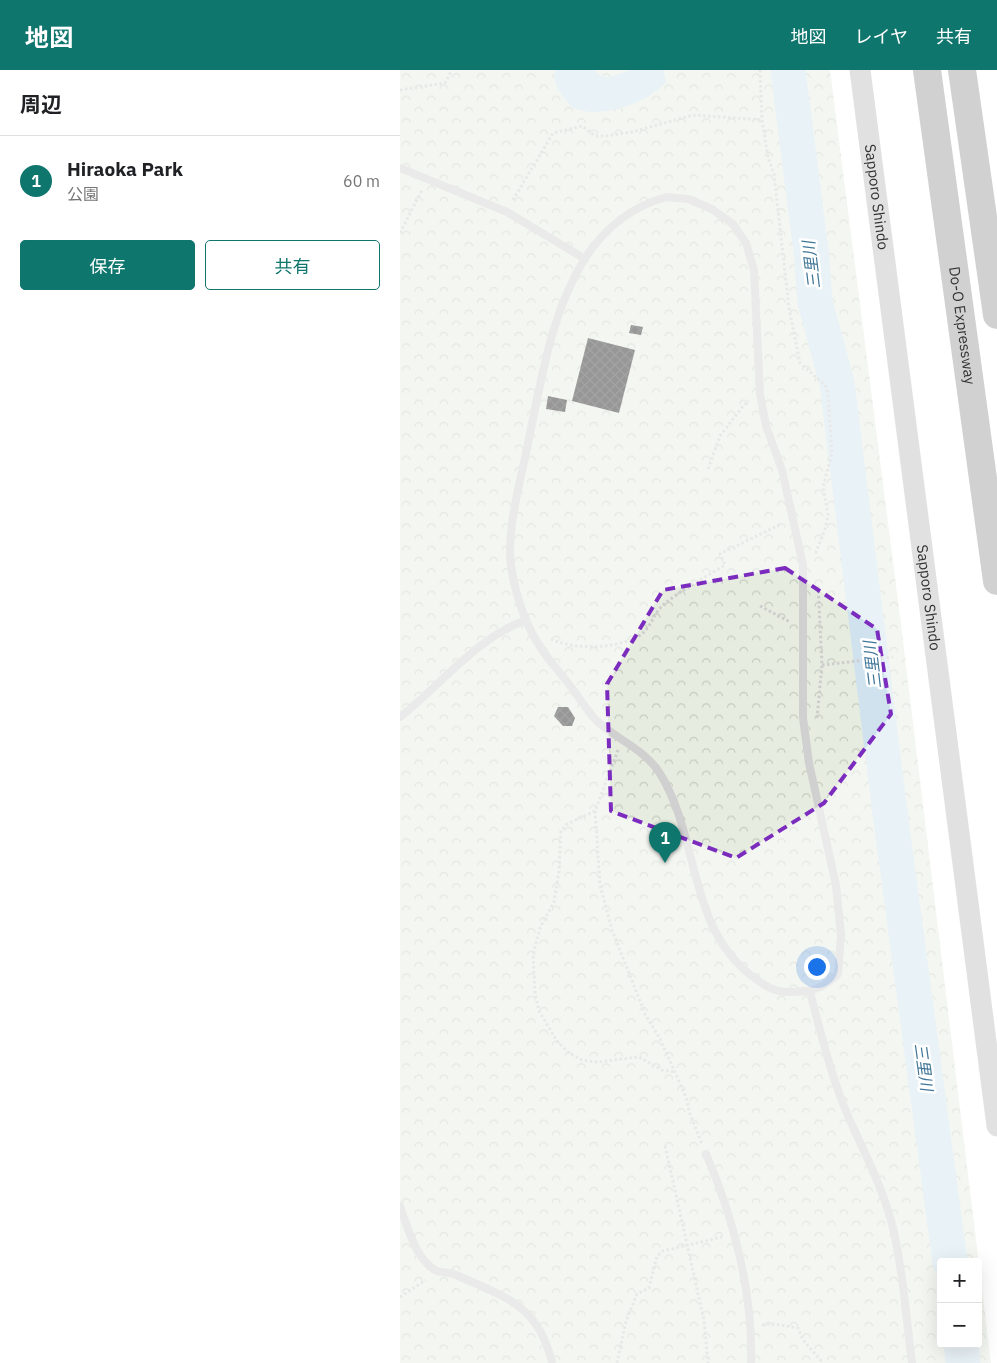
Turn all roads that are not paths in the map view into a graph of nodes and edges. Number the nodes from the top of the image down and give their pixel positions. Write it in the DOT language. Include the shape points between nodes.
graph roads {
  1 [pos="860,70"];
  2 [pos="927,70"];
  3 [pos="962,70"];
  4 [pos="400,168"];
  5 [pos="585,258"];
  6 [pos="997,315"];
  7 [pos="997,581"];
  8 [pos="526,620"];
  9 [pos="400,717"];
  10 [pos="810,992"];
  11 [pos="997,1126"];
  12 [pos="706,1154"];
  13 [pos="400,1206"];
  14 [pos="552,1363"];
  15 [pos="751,1363"];
  16 [pos="912,1363"];
  1 -- 11 [label="street, Sapporo Shindo"];
  2 -- 7 [label="highway, Do-O Expressway"];
  3 -- 6 [label="highway"];
  4 -- 5 [label="lane" via="507,212"];
  5 -- 8 [label="lane" via="554,326 515,503 510,554"];
  5 -- 10 [label="lane" via="625,214 666,196 712,208 733,224 746,243 754,270 760,394 766,426 782,470 803,565 805,739 829,848 841,935 838,974 828,984"];
  8 -- 9 [label="lane" via="508,626 461,661"];
  8 -- 10 [label="lane" via="597,721 622,738 658,771 675,804 707,915 722,946 764,986 780,992"];
  10 -- 16 [label="lane" via="848,1114 877,1178 891,1223 902,1269"];
  12 -- 15 [label="lane" via="725,1200 743,1275 751,1326"];
  13 -- 14 [label="lane" via="416,1248 437,1271 454,1274 505,1296 526,1310 545,1338"];
}
